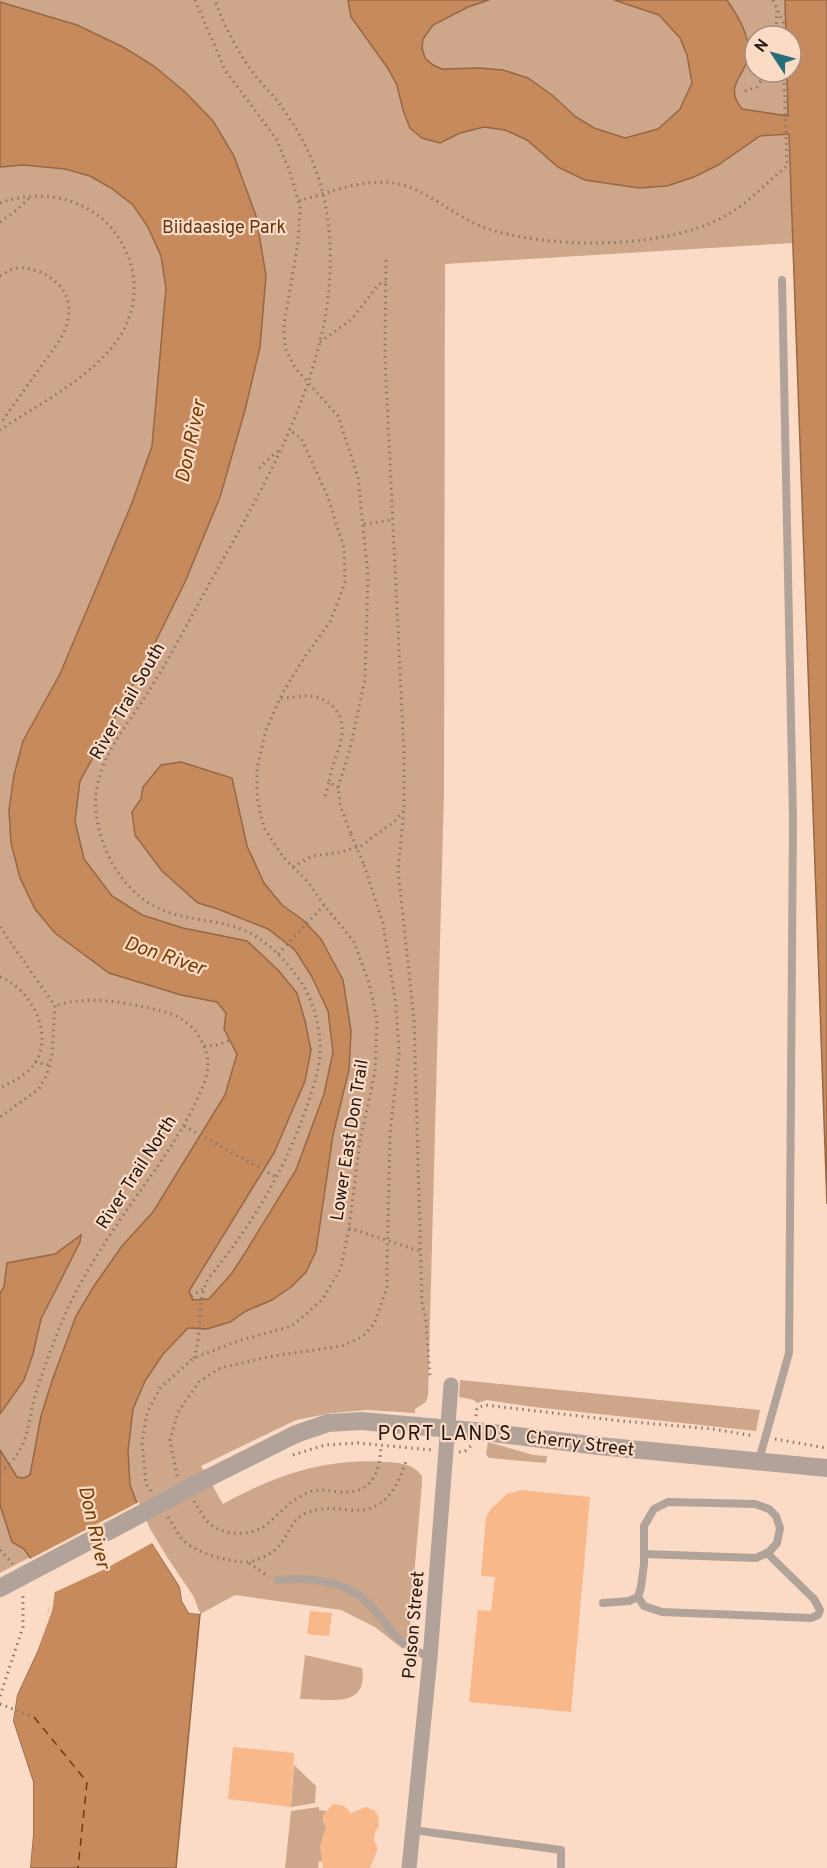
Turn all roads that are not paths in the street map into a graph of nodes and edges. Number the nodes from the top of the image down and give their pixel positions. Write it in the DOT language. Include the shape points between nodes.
graph roads {
  1 [pos="782,280"];
  2 [pos="451,1385"];
  3 [pos="447,1428"];
  4 [pos="759,1462"];
  5 [pos="827,1468"];
  6 [pos="107,1532"];
  7 [pos="89,1541"];
  8 [pos="767,1553"];
  9 [pos="644,1554"];
  10 [pos="278,1580"];
  11 [pos="0,1588"];
  12 [pos="638,1597"];
  13 [pos="603,1603"];
  14 [pos="430,1658"];
  15 [pos="413,1830"];
  16 [pos="410,1868"];
  17 [pos="561,1868"];
  1 -- 4 [label="lane" via="793,819 789,1353"];
  2 -- 3 [label="street, Polson Street"];
  3 -- 4 [label="street, Cherry Street"];
  3 -- 6 [label="street, Cherry Street, bridge" via="361,1421 328,1423 296,1434"];
  3 -- 14 [label="street, Polson Street"];
  4 -- 5 [label="street, Cherry Street"];
  7 -- 11 [label="street, bridge"];
  8 -- 9 [label="lane" via="756,1558"];
  8 -- 9 [label="lane" via="777,1543 780,1528 769,1509 755,1504 668,1502 654,1509 644,1526"];
  8 -- 12 [label="lane" via="814,1599 820,1610 818,1615 811,1618 662,1612 644,1606"];
  9 -- 12 [label="lane"];
  10 -- 14 [label="lane" via="321,1580 346,1588 367,1601 399,1639"];
  12 -- 13 [label="lane"];
  14 -- 15 [label="street, Polson Street"];
  15 -- 16 [label="street, Polson Street"];
  15 -- 17 [label="lane" via="561,1850"];
}
